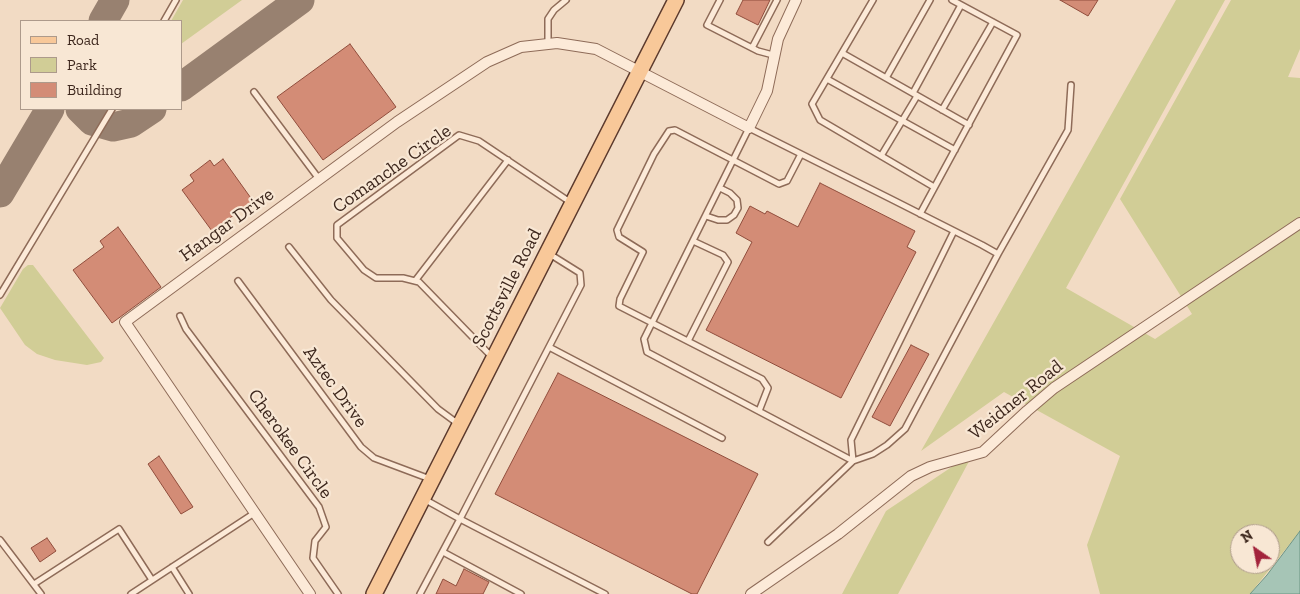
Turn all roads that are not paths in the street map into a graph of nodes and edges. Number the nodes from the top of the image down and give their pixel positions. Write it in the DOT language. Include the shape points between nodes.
graph roads {
  1 [pos="176,0"];
  2 [pos="566,0"];
  3 [pos="676,0"];
  4 [pos="720,0"];
  5 [pos="777,0"];
  6 [pos="796,0"];
  7 [pos="873,0"];
  8 [pos="930,0"];
  9 [pos="952,0"];
  10 [pos="961,5"];
  11 [pos="165,20"];
  12 [pos="993,22"];
  13 [pos="548,43"];
  14 [pos="752,48"];
  15 [pos="842,53"];
  16 [pos="773,55"];
  17 [pos="640,71"];
  18 [pos="886,78"];
  19 [pos="827,79"];
  20 [pos="1071,85"];
  21 [pos="254,92"];
  22 [pos="915,94"];
  23 [pos="111,110"];
  24 [pos="942,110"];
  25 [pos="902,120"];
  26 [pos="969,124"];
  27 [pos="749,128"];
  28 [pos="955,150"];
  29 [pos="801,154"];
  30 [pos="881,156"];
  31 [pos="734,159"];
  32 [pos="508,160"];
  33 [pos="319,179"];
  34 [pos="934,187"];
  35 [pos="720,188"];
  36 [pos="572,204"];
  37 [pos="920,214"];
  38 [pos="706,216"];
  39 [pos="1300,223"];
  40 [pos="954,231"];
  41 [pos="693,241"];
  42 [pos="289,247"];
  43 [pos="548,252"];
  44 [pos="998,254"];
  45 [pos="238,281"];
  46 [pos="415,281"];
  47 [pos="0,295"];
  48 [pos="180,316"];
  49 [pos="652,324"];
  50 [pos="688,341"];
  51 [pos="549,347"];
  52 [pos="494,359"];
  53 [pos="759,411"];
  54 [pos="460,425"];
  55 [pos="722,438"];
  56 [pos="853,461"];
  57 [pos="432,480"];
  58 [pos="422,499"];
  59 [pos="256,512"];
  60 [pos="460,519"];
  61 [pos="0,540"];
  62 [pos="768,542"];
  63 [pos="443,552"];
  64 [pos="172,567"];
  65 [pos="152,580"];
  66 [pos="34,584"];
  67 [pos="41,594"];
  68 [pos="131,594"];
  69 [pos="189,594"];
  70 [pos="310,594"];
  71 [pos="338,594"];
  72 [pos="374,594"];
  73 [pos="420,594"];
  74 [pos="521,594"];
  75 [pos="605,594"];
  76 [pos="751,594"];
  1 -- 11 [label="lane"];
  2 -- 13 [label="lane" via="548,18"];
  3 -- 17 [label="main road, Scottsville Road"];
  4 -- 14 [label="lane" via="707,25"];
  5 -- 14 [label="lane"];
  6 -- 16 [label="street"];
  7 -- 15 [label="lane"];
  8 -- 18 [label="lane"];
  9 -- 10 [label="lane"];
  10 -- 12 [label="lane"];
  10 -- 22 [label="lane"];
  12 -- 24 [label="lane"];
  12 -- 26 [label="lane" via="1017,36"];
  13 -- 17 [label="street, Hangar Drive" via="596,49"];
  13 -- 33 [label="street, Hangar Drive" via="521,47 487,62"];
  14 -- 16 [label="lane"];
  15 -- 18 [label="lane"];
  15 -- 19 [label="lane"];
  16 -- 27 [label="street" via="767,91"];
  17 -- 27 [label="street, Hangar Drive"];
  17 -- 36 [label="main road, Scottsville Road"];
  18 -- 22 [label="lane"];
  19 -- 25 [label="lane"];
  19 -- 30 [label="lane" via="812,104 820,120"];
  20 -- 44 [label="lane" via="1068,130"];
  21 -- 33 [label="lane"];
  22 -- 24 [label="lane"];
  22 -- 25 [label="lane"];
  23 -- 47 [label="lane"];
  24 -- 26 [label="lane"];
  25 -- 28 [label="lane"];
  25 -- 30 [label="lane"];
  26 -- 28 [label="lane"];
  27 -- 29 [label="lane"];
  27 -- 31 [label="lane"];
  28 -- 34 [label="lane"];
  29 -- 31 [label="lane" via="782,184"];
  29 -- 37 [label="lane"];
  30 -- 34 [label="lane"];
  31 -- 35 [label="lane"];
  31 -- 49 [label="lane" via="675,130 669,131 616,230 619,238 643,252 618,304 621,309"];
  32 -- 36 [label="lane, Comanche Circle"];
  32 -- 46 [label="lane"];
  32 -- 46 [label="lane, Comanche Circle" via="479,141 459,135 337,225 337,238 364,270 376,278"];
  33 -- 59 [label="street, Hangar Drive" via="125,322"];
  34 -- 37 [label="lane"];
  35 -- 38 [label="lane"];
  35 -- 38 [label="lane" via="737,200 738,208 727,220"];
  36 -- 43 [label="main road, Scottsville Road"];
  37 -- 40 [label="lane"];
  38 -- 41 [label="lane"];
  39 -- 76 [label="street, Weidner Road" via="1054,388 988,449 911,476 838,534"];
  40 -- 44 [label="lane"];
  40 -- 56 [label="lane" via="851,440"];
  41 -- 49 [label="lane"];
  41 -- 50 [label="lane" via="723,255 728,262"];
  42 -- 54 [label="lane" via="331,300 438,409"];
  43 -- 51 [label="lane" via="580,272 581,284"];
  43 -- 52 [label="main road, Scottsville Road"];
  44 -- 56 [label="lane" via="905,429 887,445"];
  45 -- 57 [label="lane, Aztec Drive" via="361,447 374,458"];
  46 -- 52 [label="lane"];
  48 -- 71 [label="lane, Cherokee Circle" via="186,329 319,507 326,527 315,541 313,558"];
  49 -- 50 [label="lane"];
  49 -- 53 [label="lane" via="644,339 647,352"];
  50 -- 53 [label="lane" via="766,383 767,391"];
  51 -- 55 [label="lane"];
  51 -- 60 [label="lane"];
  52 -- 54 [label="main road, Scottsville Road"];
  53 -- 56 [label="lane"];
  54 -- 57 [label="main road, Scottsville Road"];
  56 -- 62 [label="lane"];
  57 -- 58 [label="main road, Scottsville Road"];
  58 -- 60 [label="lane"];
  58 -- 72 [label="main road, Scottsville Road"];
  59 -- 64 [label="lane"];
  59 -- 70 [label="street, Hangar Drive"];
  60 -- 63 [label="lane"];
  60 -- 75 [label="lane"];
  61 -- 66 [label="lane"];
  63 -- 73 [label="lane"];
  63 -- 74 [label="lane"];
  64 -- 65 [label="lane"];
  64 -- 69 [label="lane"];
  65 -- 66 [label="lane" via="119,529"];
  65 -- 68 [label="lane"];
  66 -- 67 [label="lane"];
}
